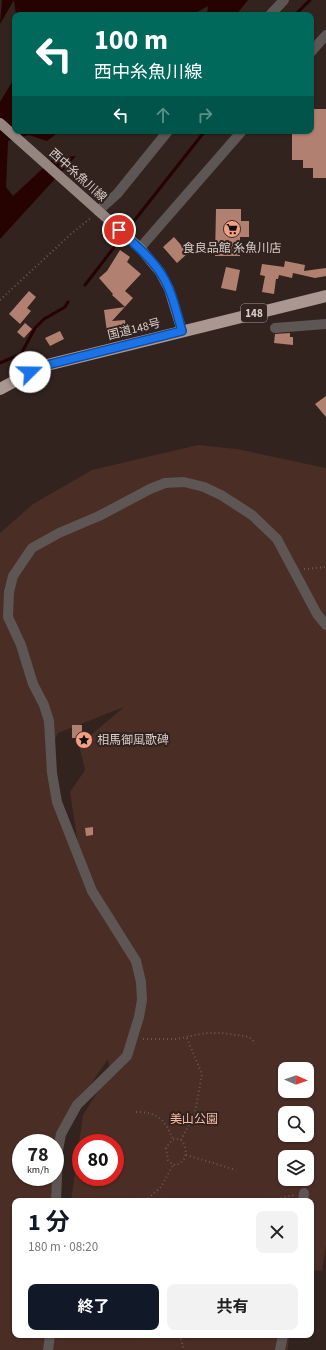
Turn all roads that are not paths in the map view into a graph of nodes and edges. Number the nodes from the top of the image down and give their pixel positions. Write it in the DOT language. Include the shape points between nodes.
graph roads {
  1 [pos="284,0"];
  2 [pos="273,12"];
  3 [pos="326,35"];
  4 [pos="314,49"];
  5 [pos="0,123"];
  6 [pos="12,134"];
  7 [pos="12,134"];
  8 [pos="166,134"];
  9 [pos="239,134"];
  10 [pos="96,209"];
  11 [pos="140,248"];
  12 [pos="326,296"];
  13 [pos="326,324"];
  14 [pos="275,328"];
  15 [pos="182,331"];
  16 [pos="0,389"];
  17 [pos="326,625"];
  18 [pos="56,1198"];
  19 [pos="50,1338"];
  20 [pos="282,1338"];
  21 [pos="48,1350"];
  22 [pos="280,1350"];
  1 -- 2 [label="street"];
  3 -- 4 [label="street"];
  5 -- 6 [label="main road, 西中糸魚川線"];
  7 -- 10 [label="main road, 西中糸魚川線"];
  8 -- 10 [label="street" via="116,194"];
  9 -- 11 [label="street"];
  10 -- 11 [label="main road, 西中糸魚川線"];
  11 -- 15 [label="main road, 西中糸魚川線" via="160,272 169,289"];
  12 -- 15 [label="highway, 国道148号 / 148"];
  13 -- 14 [label="street"];
  15 -- 16 [label="highway, 国道148号 / 148" via="43,366"];
  17 -- 18 [label="street" via="317,614 277,539 252,515 221,495 184,482 165,483 150,489 99,516 59,533 32,548 13,576 8,616 49,721 52,773 57,802 92,891 136,961 142,1000 127,1056 77,1105 62,1134 58,1150"];
  19 -- 21 [label="street"];
  20 -- 22 [label="street"];
}
